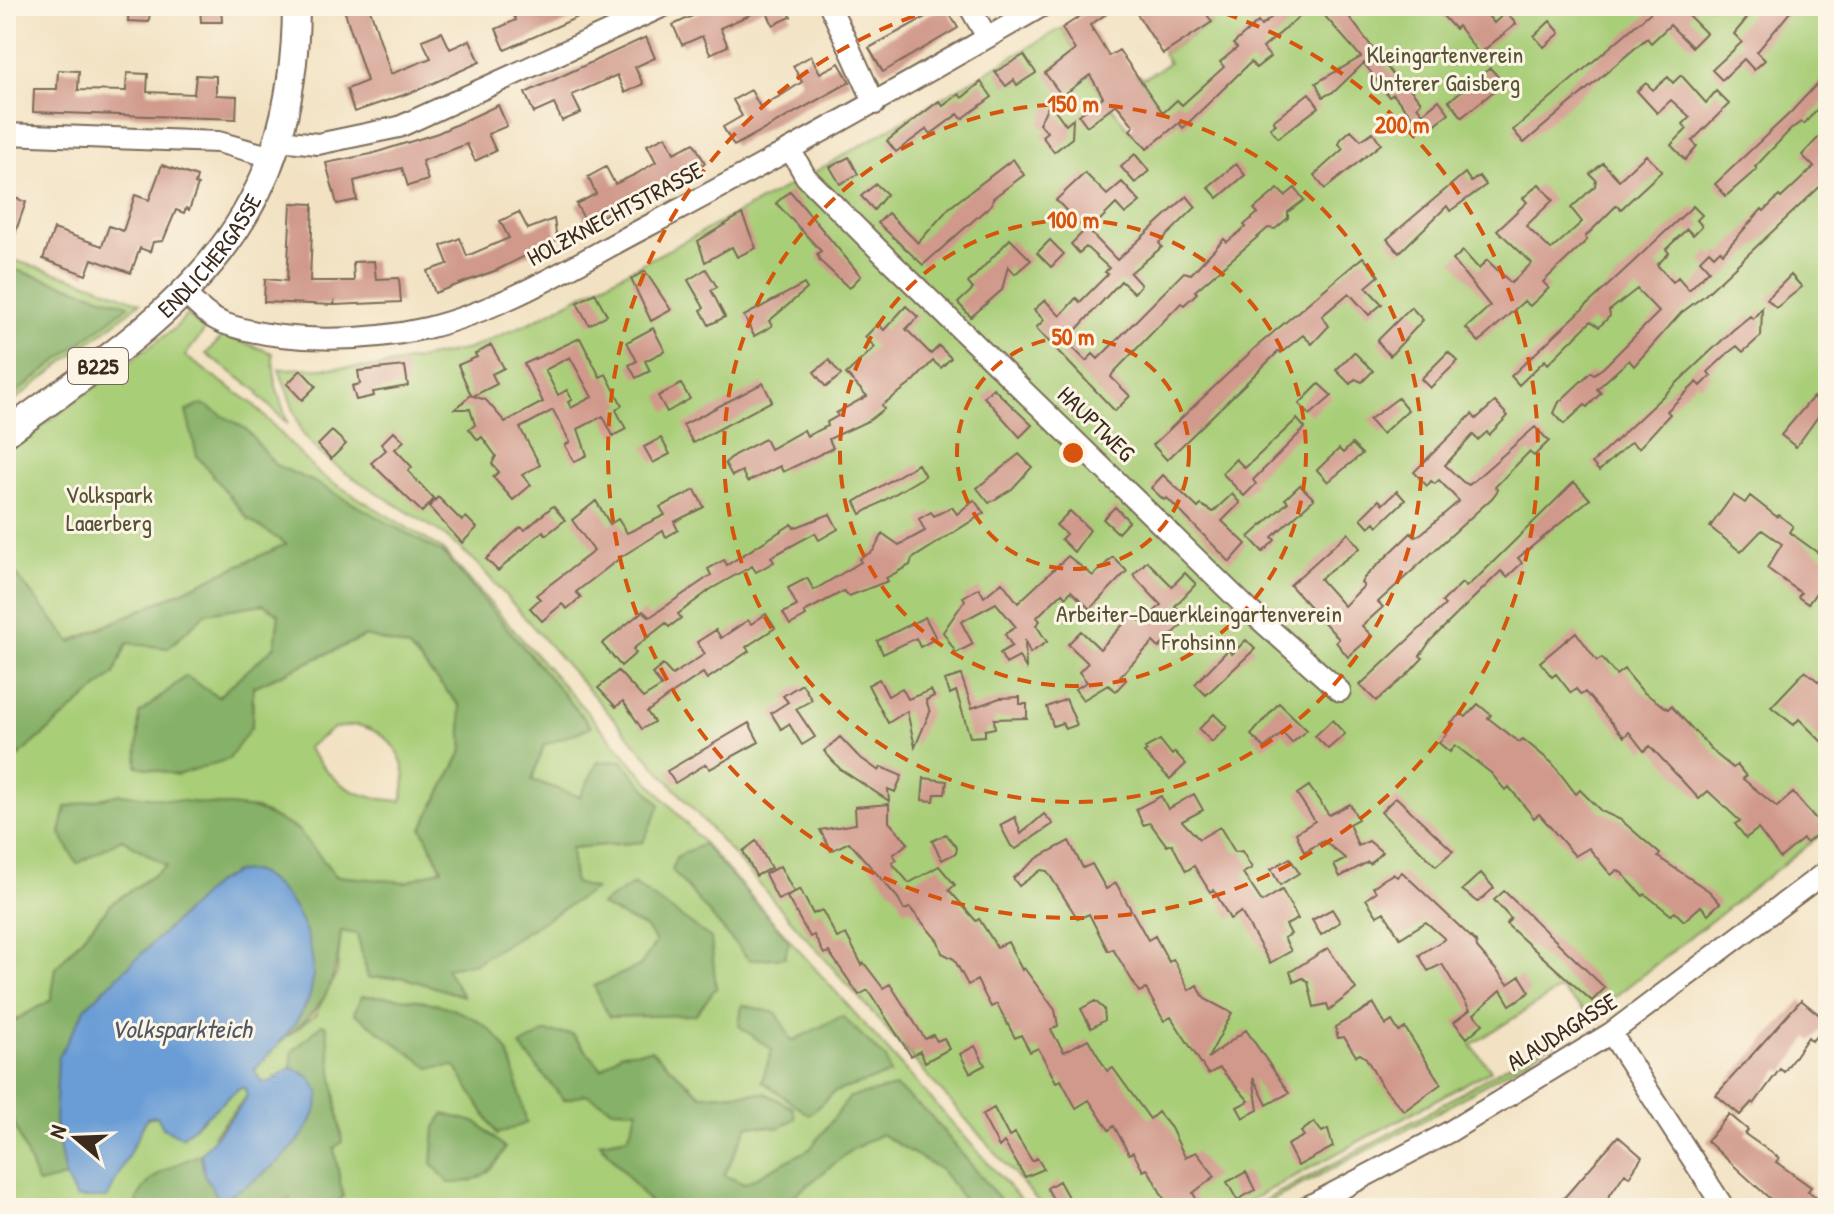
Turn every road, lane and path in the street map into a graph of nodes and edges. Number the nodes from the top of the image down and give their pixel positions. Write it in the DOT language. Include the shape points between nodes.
graph roads {
  1 [pos="296,6"];
  2 [pos="664,6"];
  3 [pos="830,6"];
  4 [pos="969,6"];
  5 [pos="1042,6"];
  6 [pos="987,37"];
  7 [pos="875,104"];
  8 [pos="6,134"];
  9 [pos="276,149"];
  10 [pos="791,151"];
  11 [pos="185,294"];
  12 [pos="6,433"];
  13 [pos="1340,691"];
  14 [pos="1828,870"];
  15 [pos="1611,1033"];
  16 [pos="1311,1207"];
  17 [pos="1724,1208"];
  1 -- 9 [label="main road, ENDLICHERGASSE / B225" via="295,56"];
  2 -- 9 [label="street" via="399,127"];
  3 -- 7 [label="street"];
  4 -- 6 [label="street"];
  5 -- 6 [label="street, HOLZKNECHTSTRASSE"];
  6 -- 7 [label="street, HOLZKNECHTSTRASSE"];
  7 -- 10 [label="street, HOLZKNECHTSTRASSE"];
  8 -- 9 [label="street"];
  9 -- 11 [label="main road, ENDLICHERGASSE / B225" via="241,221"];
  10 -- 11 [label="street, HOLZKNECHTSTRASSE" via="543,282 424,329 373,336 273,336 222,322"];
  10 -- 13 [label="street, HAUPTWEG" via="806,177 888,259 1251,612"];
  11 -- 12 [label="main road, ENDLICHERGASSE / B225" via="141,335"];
  14 -- 15 [label="street, ALAUDAGASSE"];
  15 -- 16 [label="street, ALAUDAGASSE" via="1449,1132"];
  15 -- 17 [label="street"];
}
